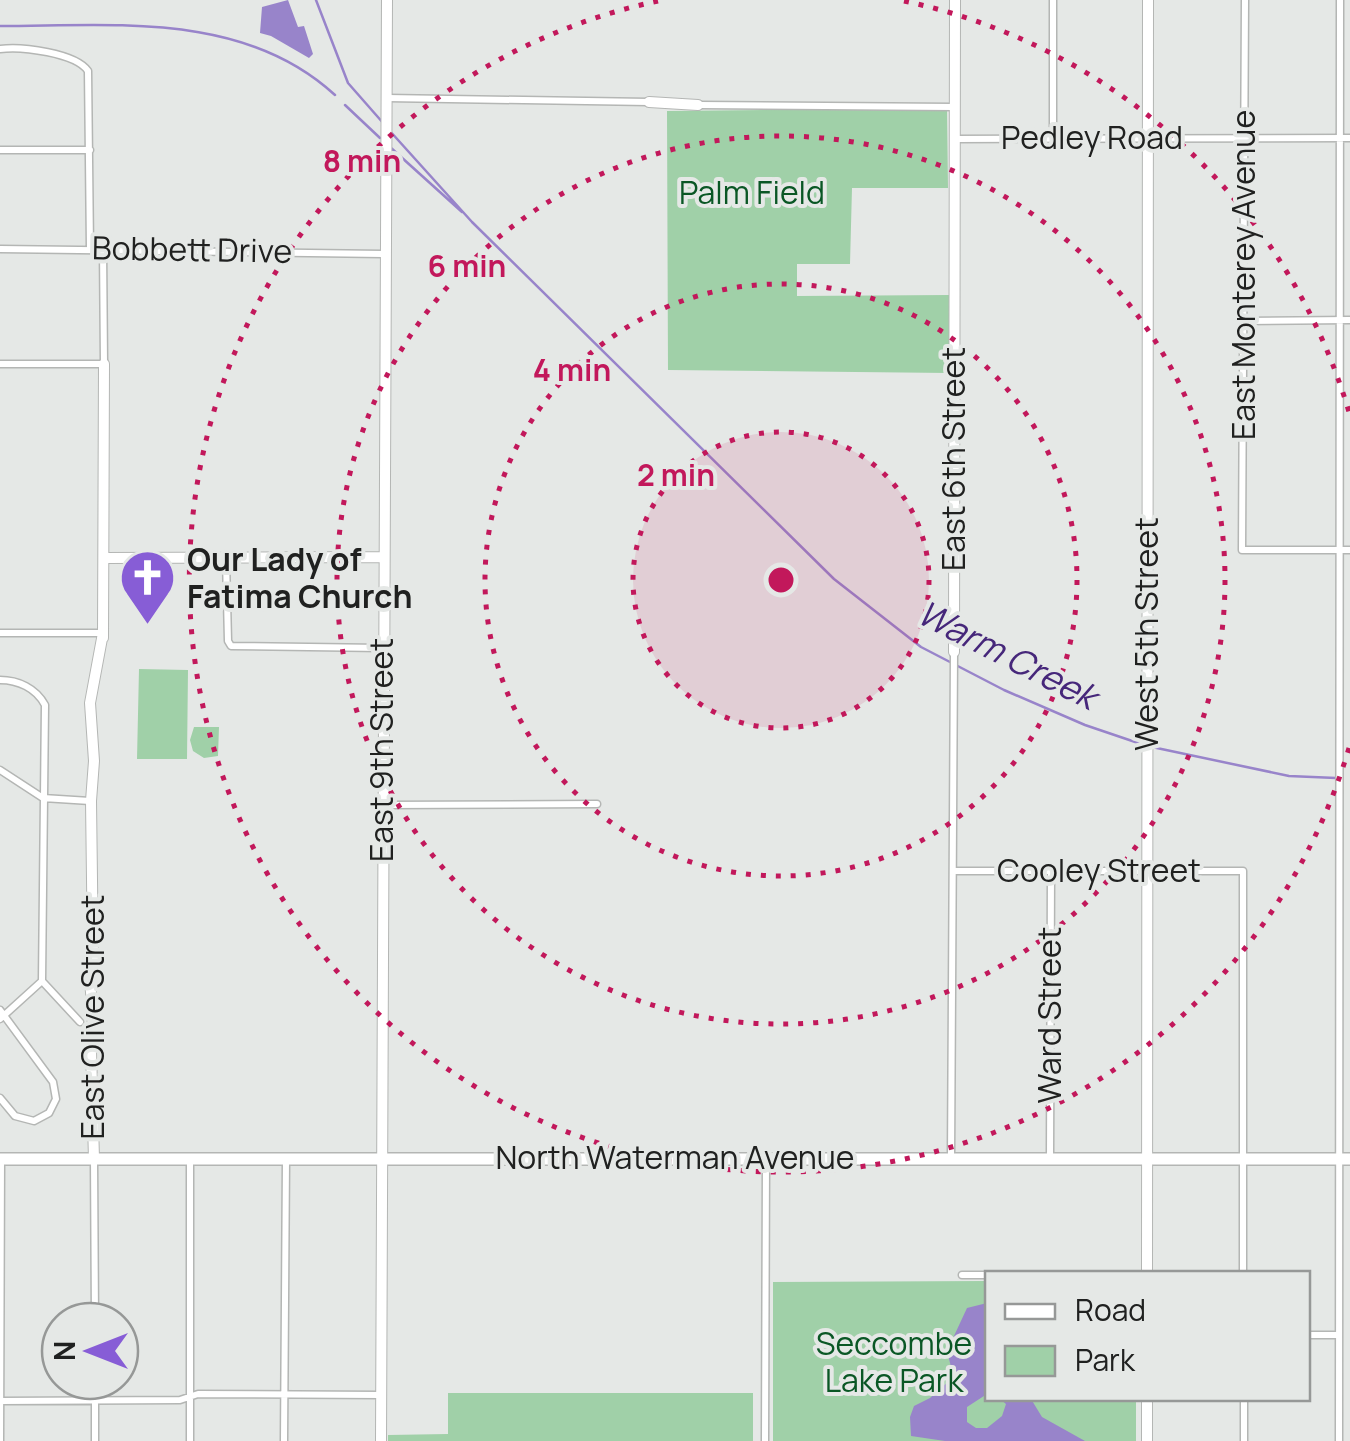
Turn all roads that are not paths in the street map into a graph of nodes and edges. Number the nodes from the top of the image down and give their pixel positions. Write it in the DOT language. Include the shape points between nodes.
graph roads {
  1 [pos="386,0"];
  2 [pos="954,0"];
  3 [pos="1052,0"];
  4 [pos="1148,0"];
  5 [pos="1246,0"];
  6 [pos="1340,0"];
  7 [pos="0,49"];
  8 [pos="387,98"];
  9 [pos="648,102"];
  10 [pos="698,106"];
  11 [pos="954,107"];
  12 [pos="1053,138"];
  13 [pos="1148,138"];
  14 [pos="1245,138"];
  15 [pos="1340,138"];
  16 [pos="1350,138"];
  17 [pos="954,139"];
  18 [pos="0,150"];
  19 [pos="90,150"];
  20 [pos="90,248"];
  21 [pos="103,248"];
  22 [pos="0,249"];
  23 [pos="384,254"];
  24 [pos="1243,320"];
  25 [pos="1340,320"];
  26 [pos="1350,320"];
  27 [pos="0,364"];
  28 [pos="104,364"];
  29 [pos="1339,550"];
  30 [pos="1350,550"];
  31 [pos="382,557"];
  32 [pos="104,558"];
  33 [pos="226,558"];
  34 [pos="103,633"];
  35 [pos="0,634"];
  36 [pos="382,648"];
  37 [pos="954,652"];
  38 [pos="0,680"];
  39 [pos="0,770"];
  40 [pos="42,798"];
  41 [pos="91,800"];
  42 [pos="597,804"];
  43 [pos="382,805"];
  44 [pos="1050,870"];
  45 [pos="1145,870"];
  46 [pos="954,871"];
  47 [pos="42,981"];
  48 [pos="1,1015"];
  49 [pos="80,1022"];
  50 [pos="0,1098"];
  51 [pos="766,1158"];
  52 [pos="0,1159"];
  53 [pos="94,1159"];
  54 [pos="190,1159"];
  55 [pos="286,1159"];
  56 [pos="382,1159"];
  57 [pos="952,1159"];
  58 [pos="1050,1159"];
  59 [pos="1146,1159"];
  60 [pos="1242,1159"];
  61 [pos="1344,1159"];
  62 [pos="1147,1271"];
  63 [pos="1243,1271"];
  64 [pos="962,1275"];
  65 [pos="985,1276"];
  66 [pos="94,1301"];
  67 [pos="1310,1336"];
  68 [pos="1338,1336"];
  69 [pos="0,1381"];
  70 [pos="284,1394"];
  71 [pos="381,1396"];
  72 [pos="190,1397"];
  73 [pos="140,1400"];
  74 [pos="0,1401"];
  75 [pos="40,1401"];
  76 [pos="95,1401"];
  77 [pos="1148,1401"];
  78 [pos="1244,1401"];
  79 [pos="1338,1431"];
  80 [pos="1349,1431"];
  81 [pos="0,1441"];
  82 [pos="95,1441"];
  83 [pos="190,1441"];
  84 [pos="284,1441"];
  85 [pos="381,1441"];
  86 [pos="765,1441"];
  87 [pos="1148,1441"];
  88 [pos="1244,1441"];
  89 [pos="1338,1441"];
  1 -- 8 [label="street, East 9th Street"];
  2 -- 11 [label="street, East 6th Street"];
  3 -- 12 [label="street"];
  4 -- 13 [label="street, West 5th Street"];
  5 -- 14 [label="street, East Monterey Avenue"];
  6 -- 15 [label="street"];
  7 -- 19 [label="street" via="82,62 90,93"];
  8 -- 9 [label="street"];
  8 -- 23 [label="street, East 9th Street"];
  9 -- 10 [label="street"];
  10 -- 11 [label="street, Pedley Road"];
  11 -- 17 [label="street, East 6th Street"];
  12 -- 13 [label="street, Pedley Road"];
  12 -- 17 [label="street, Pedley Road"];
  13 -- 14 [label="street, Pedley Road"];
  13 -- 45 [label="street, West 5th Street"];
  14 -- 15 [label="street, Pedley Road"];
  14 -- 24 [label="street, East Monterey Avenue"];
  15 -- 16 [label="street, Pedley Road"];
  15 -- 25 [label="street"];
  17 -- 37 [label="street, East 6th Street"];
  18 -- 19 [label="street"];
  19 -- 20 [label="street"];
  20 -- 21 [label="street, Bobbett Drive"];
  20 -- 22 [label="street, Bobbett Drive"];
  21 -- 23 [label="street, Bobbett Drive"];
  21 -- 28 [label="street"];
  23 -- 31 [label="street, East 9th Street"];
  24 -- 25 [label="street"];
  24 -- 29 [label="street, East Monterey Avenue" via="1242,550"];
  25 -- 26 [label="street"];
  25 -- 29 [label="street"];
  27 -- 28 [label="street"];
  28 -- 32 [label="street, East Olive Street"];
  29 -- 30 [label="street"];
  29 -- 61 [label="street"];
  31 -- 33 [label="street"];
  31 -- 36 [label="street, East 9th Street"];
  32 -- 33 [label="street"];
  32 -- 34 [label="street, East Olive Street"];
  33 -- 36 [label="street" via="231,646"];
  34 -- 35 [label="street"];
  34 -- 41 [label="street, East Olive Street" via="92,713"];
  36 -- 43 [label="street, East 9th Street"];
  37 -- 46 [label="street, East 6th Street"];
  38 -- 40 [label="street" via="20,682 45,705"];
  39 -- 40 [label="street"];
  40 -- 41 [label="street"];
  40 -- 47 [label="street"];
  41 -- 53 [label="street, East Olive Street"];
  42 -- 43 [label="street"];
  43 -- 56 [label="street, East 9th Street"];
  44 -- 45 [label="street, Cooley Street"];
  44 -- 46 [label="street, Cooley Street"];
  44 -- 58 [label="street, Ward Street"];
  45 -- 59 [label="street, West 5th Street"];
  45 -- 60 [label="street, Cooley Street" via="1243,871"];
  46 -- 57 [label="street, East 6th Street"];
  47 -- 48 [label="street"];
  47 -- 49 [label="street"];
  48 -- 50 [label="street" via="53,1082 56,1099 49,1113 28,1121"];
  51 -- 56 [label="main road, North Waterman Avenue"];
  51 -- 57 [label="main road, North Waterman Avenue"];
  51 -- 86 [label="street"];
  52 -- 53 [label="main road, North Waterman Avenue"];
  52 -- 69 [label="street"];
  53 -- 54 [label="main road, North Waterman Avenue"];
  53 -- 66 [label="street, East Olive Street"];
  54 -- 55 [label="main road, North Waterman Avenue"];
  54 -- 72 [label="street"];
  55 -- 56 [label="main road, North Waterman Avenue"];
  55 -- 70 [label="street"];
  56 -- 71 [label="street, East 9th Street"];
  57 -- 58 [label="main road, North Waterman Avenue"];
  58 -- 59 [label="main road, North Waterman Avenue"];
  59 -- 60 [label="main road, North Waterman Avenue"];
  59 -- 62 [label="street, West 5th Street"];
  60 -- 61 [label="main road, North Waterman Avenue"];
  60 -- 63 [label="street"];
  61 -- 68 [label="street"];
  64 -- 65 [label="street"];
  67 -- 68 [label="street"];
  68 -- 79 [label="street"];
  69 -- 74 [label="street"];
  70 -- 71 [label="street"];
  70 -- 72 [label="street"];
  70 -- 84 [label="street"];
  71 -- 85 [label="street, East 9th Street"];
  72 -- 73 [label="street"];
  72 -- 83 [label="street"];
  74 -- 75 [label="street"];
  74 -- 81 [label="street"];
  76 -- 82 [label="street"];
  77 -- 87 [label="street"];
  78 -- 88 [label="street"];
  79 -- 80 [label="street"];
  79 -- 89 [label="street"];
}
